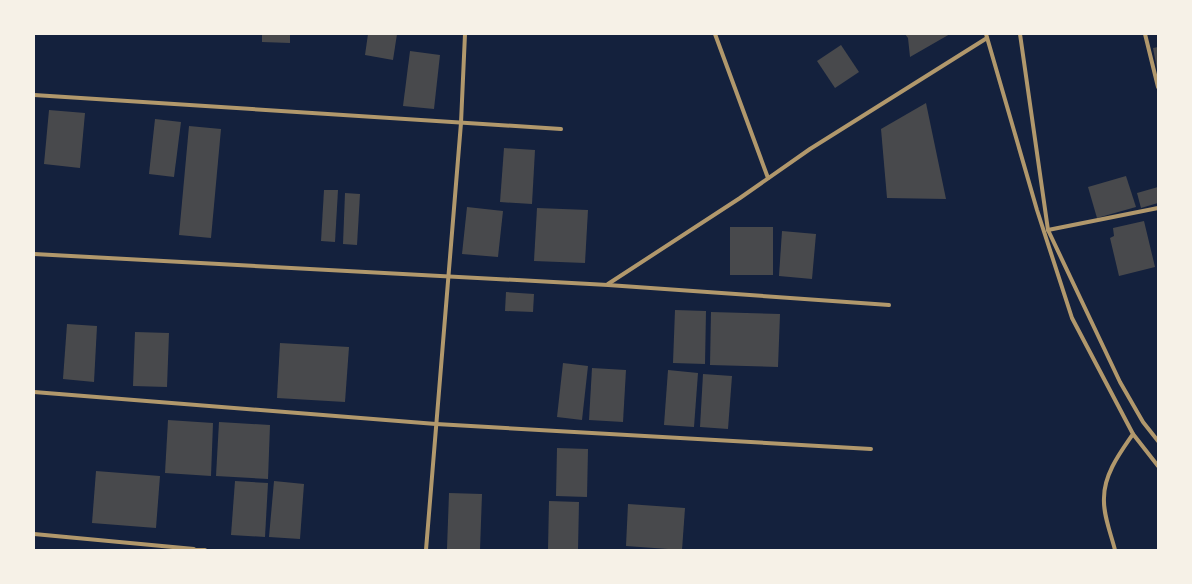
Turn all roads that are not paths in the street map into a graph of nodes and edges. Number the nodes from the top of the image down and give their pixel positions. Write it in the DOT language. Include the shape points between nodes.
graph roads {
  1 [pos="465,34"];
  2 [pos="715,34"];
  3 [pos="1020,34"];
  4 [pos="1145,34"];
  5 [pos="986,36"];
  6 [pos="1158,87"];
  7 [pos="34,95"];
  8 [pos="461,124"];
  9 [pos="561,129"];
  10 [pos="768,178"];
  11 [pos="1158,208"];
  12 [pos="1048,230"];
  13 [pos="34,254"];
  14 [pos="448,276"];
  15 [pos="608,285"];
  16 [pos="889,305"];
  17 [pos="34,392"];
  18 [pos="436,424"];
  19 [pos="1133,434"];
  20 [pos="1158,441"];
  21 [pos="871,449"];
  22 [pos="1158,466"];
  23 [pos="34,534"];
  24 [pos="194,550"];
  25 [pos="205,550"];
  26 [pos="426,550"];
  27 [pos="1115,550"];
  1 -- 8 [label="street"];
  2 -- 10 [label="street"];
  3 -- 12 [label="street"];
  4 -- 6 [label="street"];
  5 -- 10 [label="street"];
  5 -- 19 [label="street" via="1072,318"];
  7 -- 8 [label="street"];
  8 -- 9 [label="street"];
  8 -- 14 [label="street"];
  10 -- 15 [label="street"];
  11 -- 12 [label="street"];
  12 -- 20 [label="street" via="1120,382 1143,422"];
  13 -- 14 [label="street"];
  14 -- 15 [label="street"];
  14 -- 18 [label="street"];
  15 -- 16 [label="street"];
  17 -- 18 [label="street"];
  18 -- 21 [label="street"];
  18 -- 26 [label="street"];
  19 -- 22 [label="street"];
  19 -- 27 [label="street" via="1115,460 1106,484 1105,512"];
  23 -- 24 [label="street"];
  24 -- 25 [label="street"];
}
